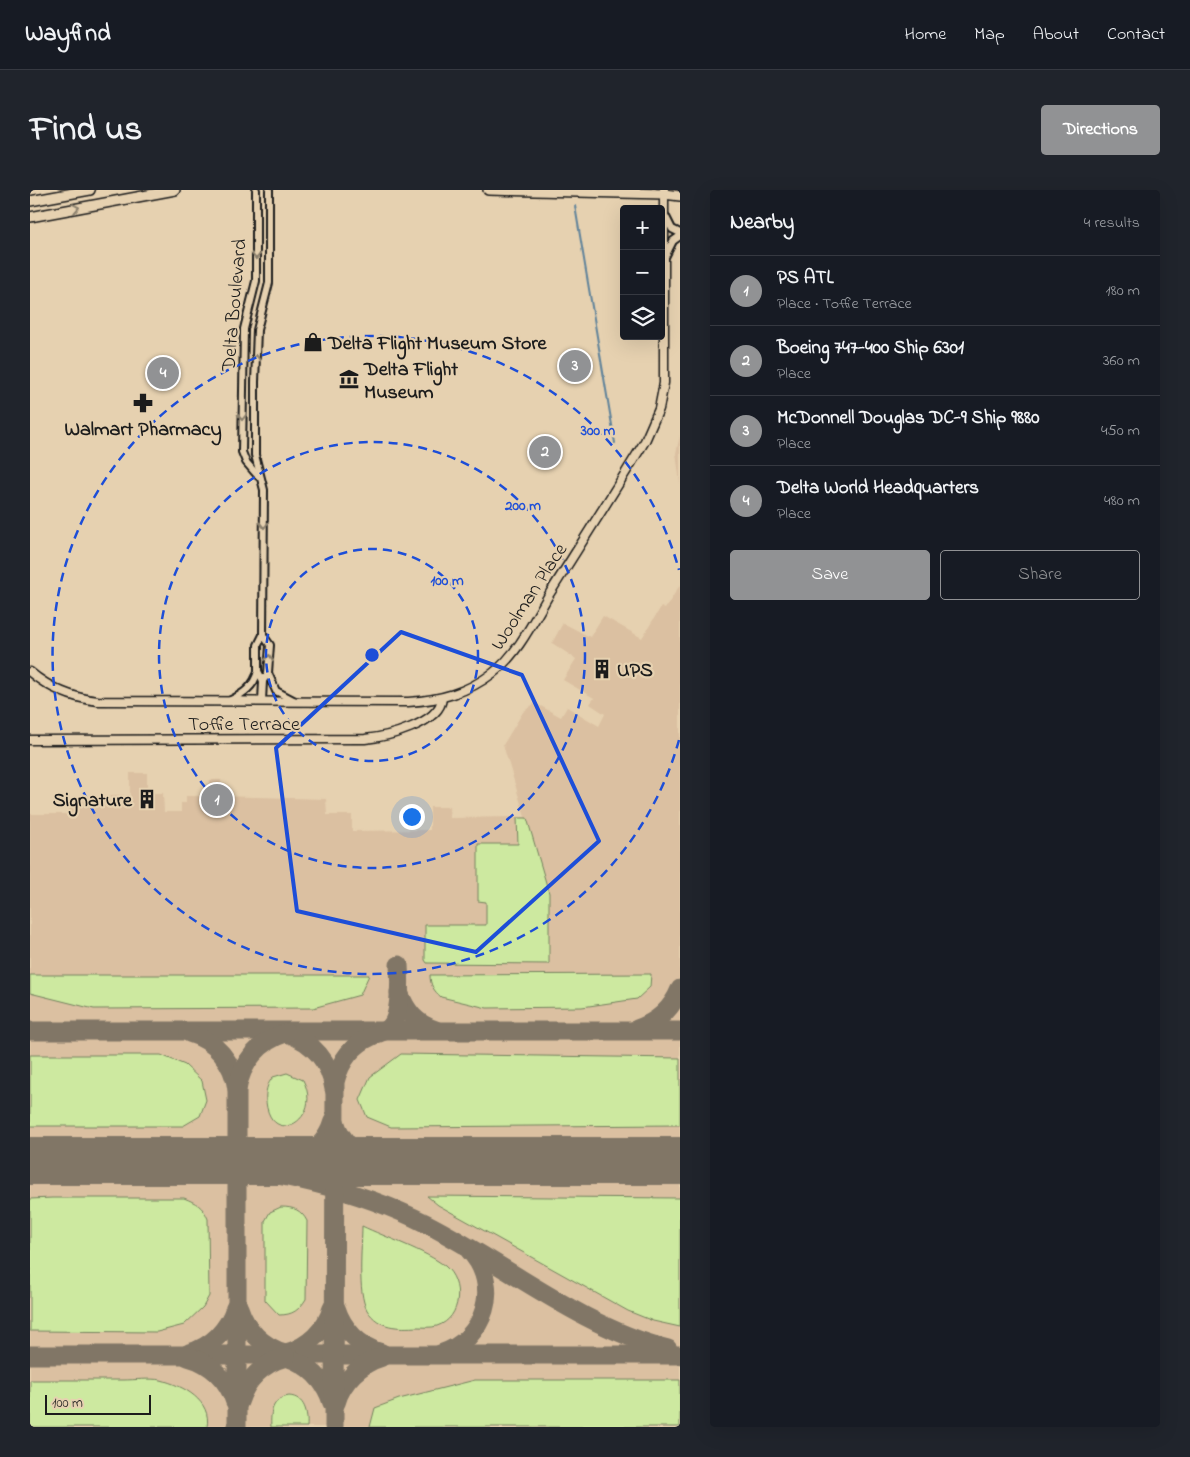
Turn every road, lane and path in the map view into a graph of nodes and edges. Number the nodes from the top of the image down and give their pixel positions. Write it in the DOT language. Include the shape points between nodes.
graph roads {
  1 [pos="90,190"];
  2 [pos="175,190"];
  3 [pos="256,190"];
  4 [pos="269,190"];
  5 [pos="488,190"];
  6 [pos="664,192"];
  7 [pos="680,196"];
  8 [pos="30,201"];
  9 [pos="664,205"];
  10 [pos="665,215"];
  11 [pos="30,217"];
  12 [pos="680,235"];
  13 [pos="665,256"];
  14 [pos="664,295"];
  15 [pos="259,477"];
  16 [pos="263,635"];
  17 [pos="258,671"];
  18 [pos="30,672"];
  19 [pos="268,673"];
  20 [pos="263,681"];
  21 [pos="442,698"];
  22 [pos="228,701"];
  23 [pos="262,701"];
  24 [pos="296,701"];
  25 [pos="30,740"];
  1 -- 8 [label="main road"];
  11 -- 2 [label="main road, one-way"];
  3 -- 15 [label="street, Delta Boulevard, one-way" via="256,281 244,329 242,443 246,462"];
  15 -- 4 [label="street, Delta Boulevard, one-way" via="255,455 255,367 257,330 269,283"];
  5 -- 6 [label="main road"];
  6 -- 7 [label="main road"];
  6 -- 9 [label="street, Woolman Place"];
  10 -- 12 [label="street"];
  12 -- 13 [label="street"];
  14 -- 21 [label="street, Woolman Place" via="664,383 650,434 510,656 476,685"];
  15 -- 16 [label="street, Delta Boulevard, one-way" via="264,490"];
  16 -- 17 [label="street, Delta Boulevard" via="258,645"];
  19 -- 16 [label="street, Delta Boulevard, one-way" via="270,645"];
  17 -- 20 [label="street, Delta Boulevard"];
  17 -- 22 [label="street" via="256,680 248,689"];
  18 -- 22 [label="street, Woolman Place" via="53,688 83,699"];
  19 -- 20 [label="street, Delta Boulevard"];
  19 -- 24 [label="street" via="276,691"];
  20 -- 23 [label="street, Delta Boulevard"];
  21 -- 24 [label="street, Woolman Place" via="408,702"];
  21 -- 25 [label="street, Toffie Terrace" via="438,709 414,726 395,734 365,739"];
  22 -- 23 [label="street, Woolman Place"];
  23 -- 24 [label="street, Woolman Place"];
}
